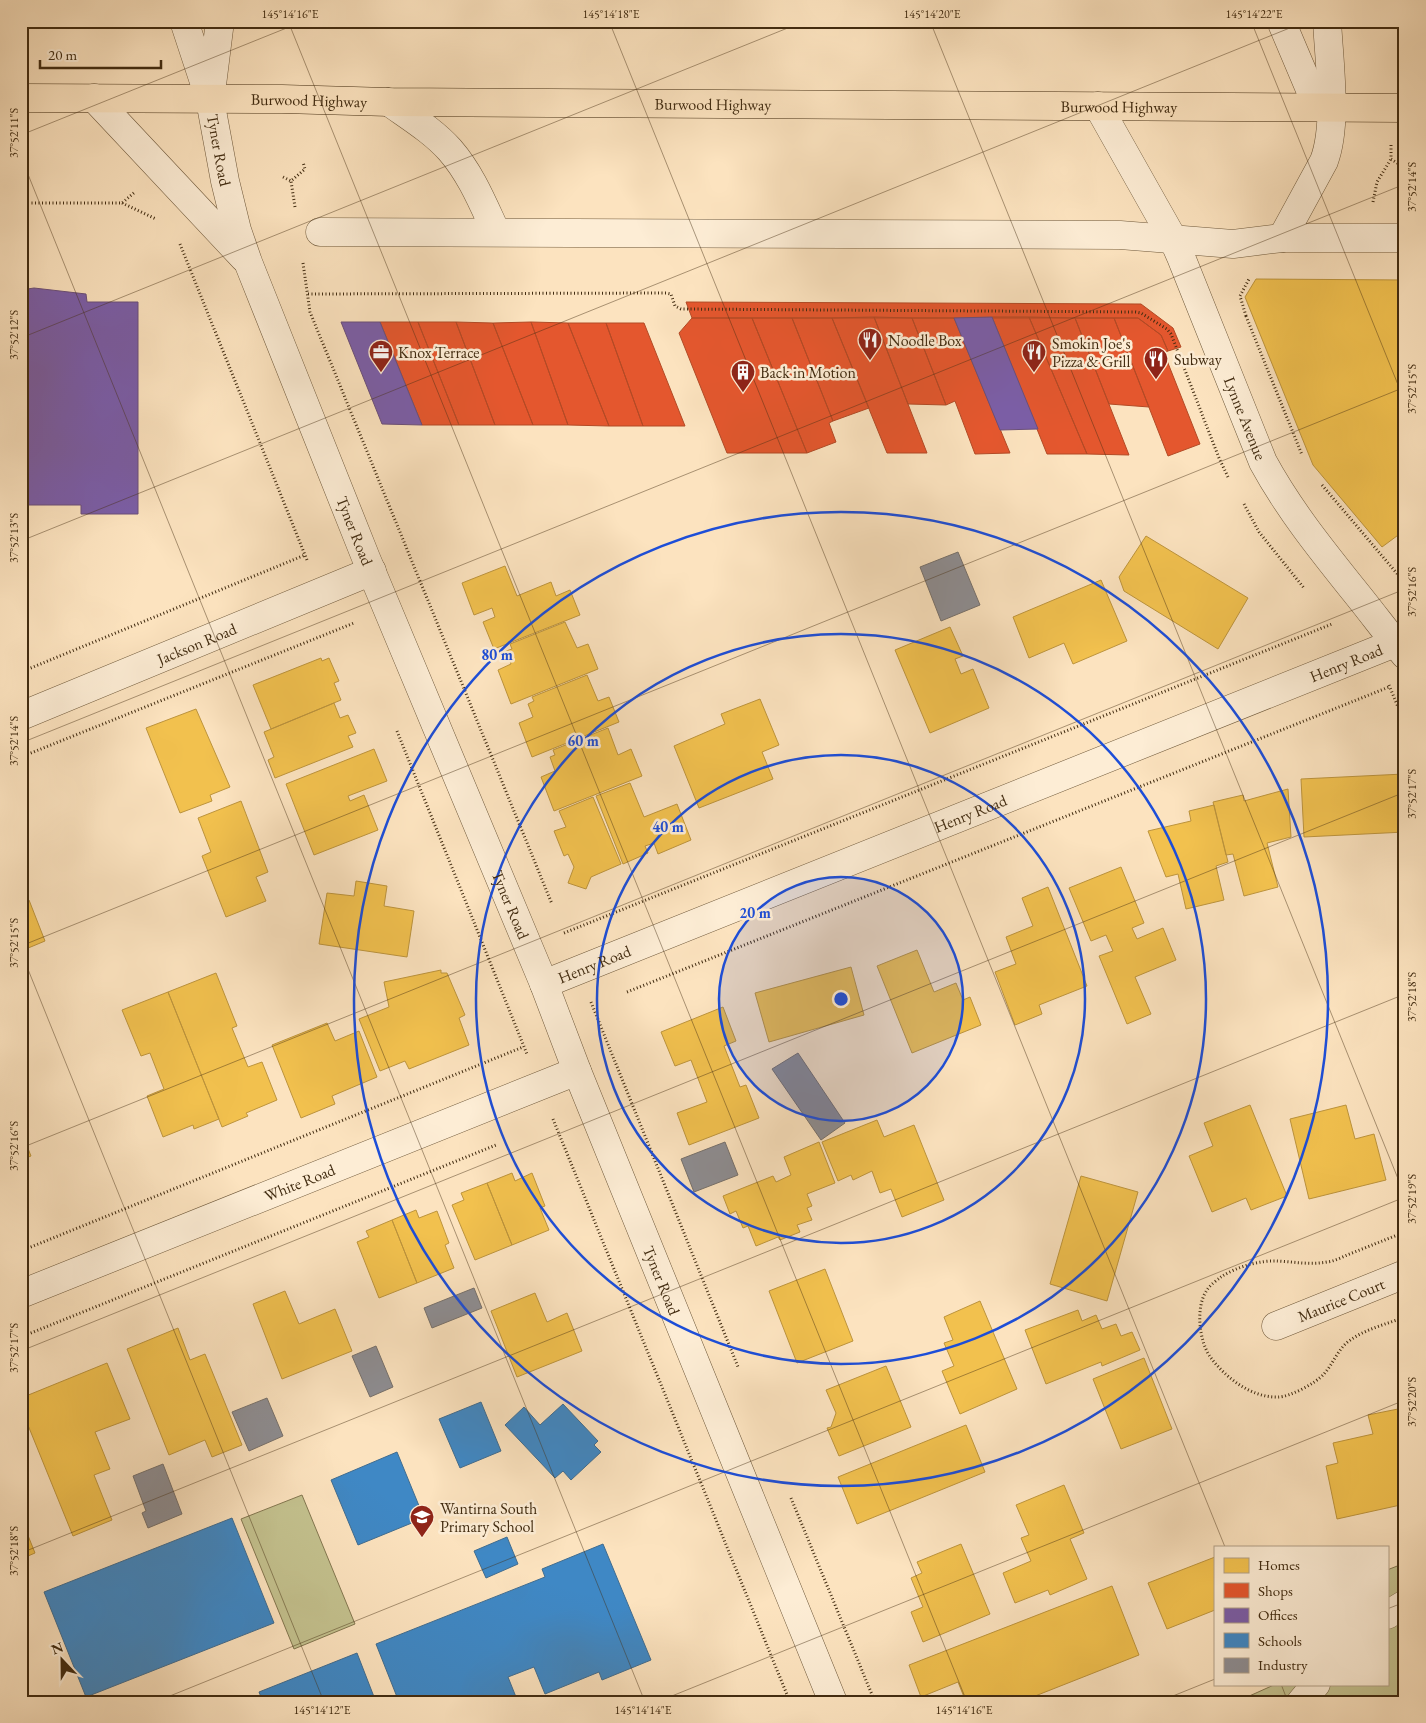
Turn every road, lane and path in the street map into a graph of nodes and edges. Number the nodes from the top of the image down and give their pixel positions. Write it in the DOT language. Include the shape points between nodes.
graph roads {
  1 [pos="184,21"];
  2 [pos="220,21"];
  3 [pos="1281,21"];
  4 [pos="1327,21"];
  5 [pos="21,98"];
  6 [pos="94,98"];
  7 [pos="210,100"];
  8 [pos="389,102"];
  9 [pos="1098,106"];
  10 [pos="1324,106"];
  11 [pos="1405,108"];
  12 [pos="1391,146"];
  13 [pos="1391,159"];
  14 [pos="303,162"];
  15 [pos="1405,168"];
  16 [pos="283,177"];
  17 [pos="291,182"];
  18 [pos="137,191"];
  19 [pos="21,203"];
  20 [pos="122,203"];
  21 [pos="1372,206"];
  22 [pos="295,210"];
  23 [pos="160,220"];
  24 [pos="320,232"];
  25 [pos="496,232"];
  26 [pos="177,236"];
  27 [pos="1282,238"];
  28 [pos="1405,238"];
  29 [pos="1173,239"];
  30 [pos="302,256"];
  31 [pos="248,262"];
  32 [pos="1251,276"];
  33 [pos="308,294"];
  34 [pos="1246,316"];
  35 [pos="1238,319"];
  36 [pos="1176,348"];
  37 [pos="1304,459"];
  38 [pos="1320,483"];
  39 [pos="305,555"];
  40 [pos="307,561"];
  41 [pos="372,570"];
  42 [pos="1405,583"];
  43 [pos="351,616"];
  44 [pos="354,623"];
  45 [pos="1332,624"];
  46 [pos="358,632"];
  47 [pos="1400,649"];
  48 [pos="21,672"];
  49 [pos="1388,682"];
  50 [pos="1390,687"];
  51 [pos="21,716"];
  52 [pos="394,723"];
  53 [pos="1405,724"];
  54 [pos="21,757"];
  55 [pos="552,905"];
  56 [pos="567,942"];
  57 [pos="544,984"];
  58 [pos="621,994"];
  59 [pos="591,1000"];
  60 [pos="523,1047"];
  61 [pos="528,1057"];
  62 [pos="577,1071"];
  63 [pos="550,1112"];
  64 [pos="498,1144"];
  65 [pos="21,1251"];
  66 [pos="1405,1274"];
  67 [pos="21,1294"];
  68 [pos="1276,1326"];
  69 [pos="21,1337"];
  70 [pos="742,1375"];
  71 [pos="789,1492"];
  72 [pos="1405,1604"];
  73 [pos="1388,1614"];
  74 [pos="1314,1686"];
  75 [pos="790,1702"];
  76 [pos="833,1702"];
  77 [pos="875,1702"];
  78 [pos="1302,1702"];
  1 -- 7 [label="street, Tyner Road"];
  2 -- 7 [label="street, Tyner Road"];
  3 -- 10 [label="street"];
  4 -- 10 [label="street"];
  5 -- 6 [label="highway, Burwood Highway"];
  6 -- 7 [label="highway, Burwood Highway"];
  6 -- 31 [label="street"];
  7 -- 8 [label="highway, Burwood Highway"];
  7 -- 31 [label="street, Tyner Road" via="225,180"];
  8 -- 9 [label="highway, Burwood Highway"];
  8 -- 25 [label="street" via="449,149 474,184"];
  9 -- 10 [label="highway, Burwood Highway"];
  9 -- 29 [label="street, Lynne Avenue"];
  10 -- 11 [label="highway, Burwood Highway"];
  10 -- 27 [label="street" via="1328,151"];
  12 -- 13 [label="path"];
  13 -- 15 [label="path"];
  13 -- 21 [label="path" via="1377,182"];
  14 -- 17 [label="path" via="305,169"];
  16 -- 17 [label="path"];
  17 -- 22 [label="path"];
  18 -- 20 [label="path"];
  19 -- 20 [label="path"];
  20 -- 23 [label="path"];
  24 -- 25 [label="street"];
  25 -- 29 [label="street" via="1120,235"];
  26 -- 39 [label="path"];
  27 -- 28 [label="street"];
  27 -- 29 [label="street" via="1233,244"];
  29 -- 47 [label="street, Lynne Avenue" via="1274,481 1321,549"];
  30 -- 33 [label="path"];
  31 -- 41 [label="street, Tyner Road"];
  32 -- 34 [label="path" via="1240,296"];
  33 -- 36 [label="path" via="666,293 671,294 675,306 681,309 1136,312 1167,330"];
  33 -- 55 [label="path" via="310,312"];
  34 -- 35 [label="path"];
  34 -- 37 [label="path"];
  38 -- 42 [label="path"];
  39 -- 40 [label="path"];
  39 -- 48 [label="path"];
  41 -- 51 [label="street, Jackson Road"];
  41 -- 57 [label="street, Tyner Road"];
  43 -- 44 [label="path"];
  44 -- 46 [label="path"];
  44 -- 54 [label="path"];
  45 -- 56 [label="path" via="564,933"];
  47 -- 57 [label="street, Henry Road"];
  49 -- 50 [label="path"];
  50 -- 53 [label="path"];
  50 -- 58 [label="path"];
  52 -- 60 [label="path"];
  57 -- 62 [label="street, Tyner Road"];
  59 -- 70 [label="path"];
  60 -- 61 [label="path"];
  60 -- 65 [label="path"];
  62 -- 67 [label="street, White Road"];
  62 -- 76 [label="street, Tyner Road"];
  63 -- 75 [label="path"];
  64 -- 69 [label="path"];
  66 -- 68 [label="street, Maurice Court"];
  71 -- 77 [label="path"];
  72 -- 73 [label="street"];
  74 -- 78 [label="street"];
}
